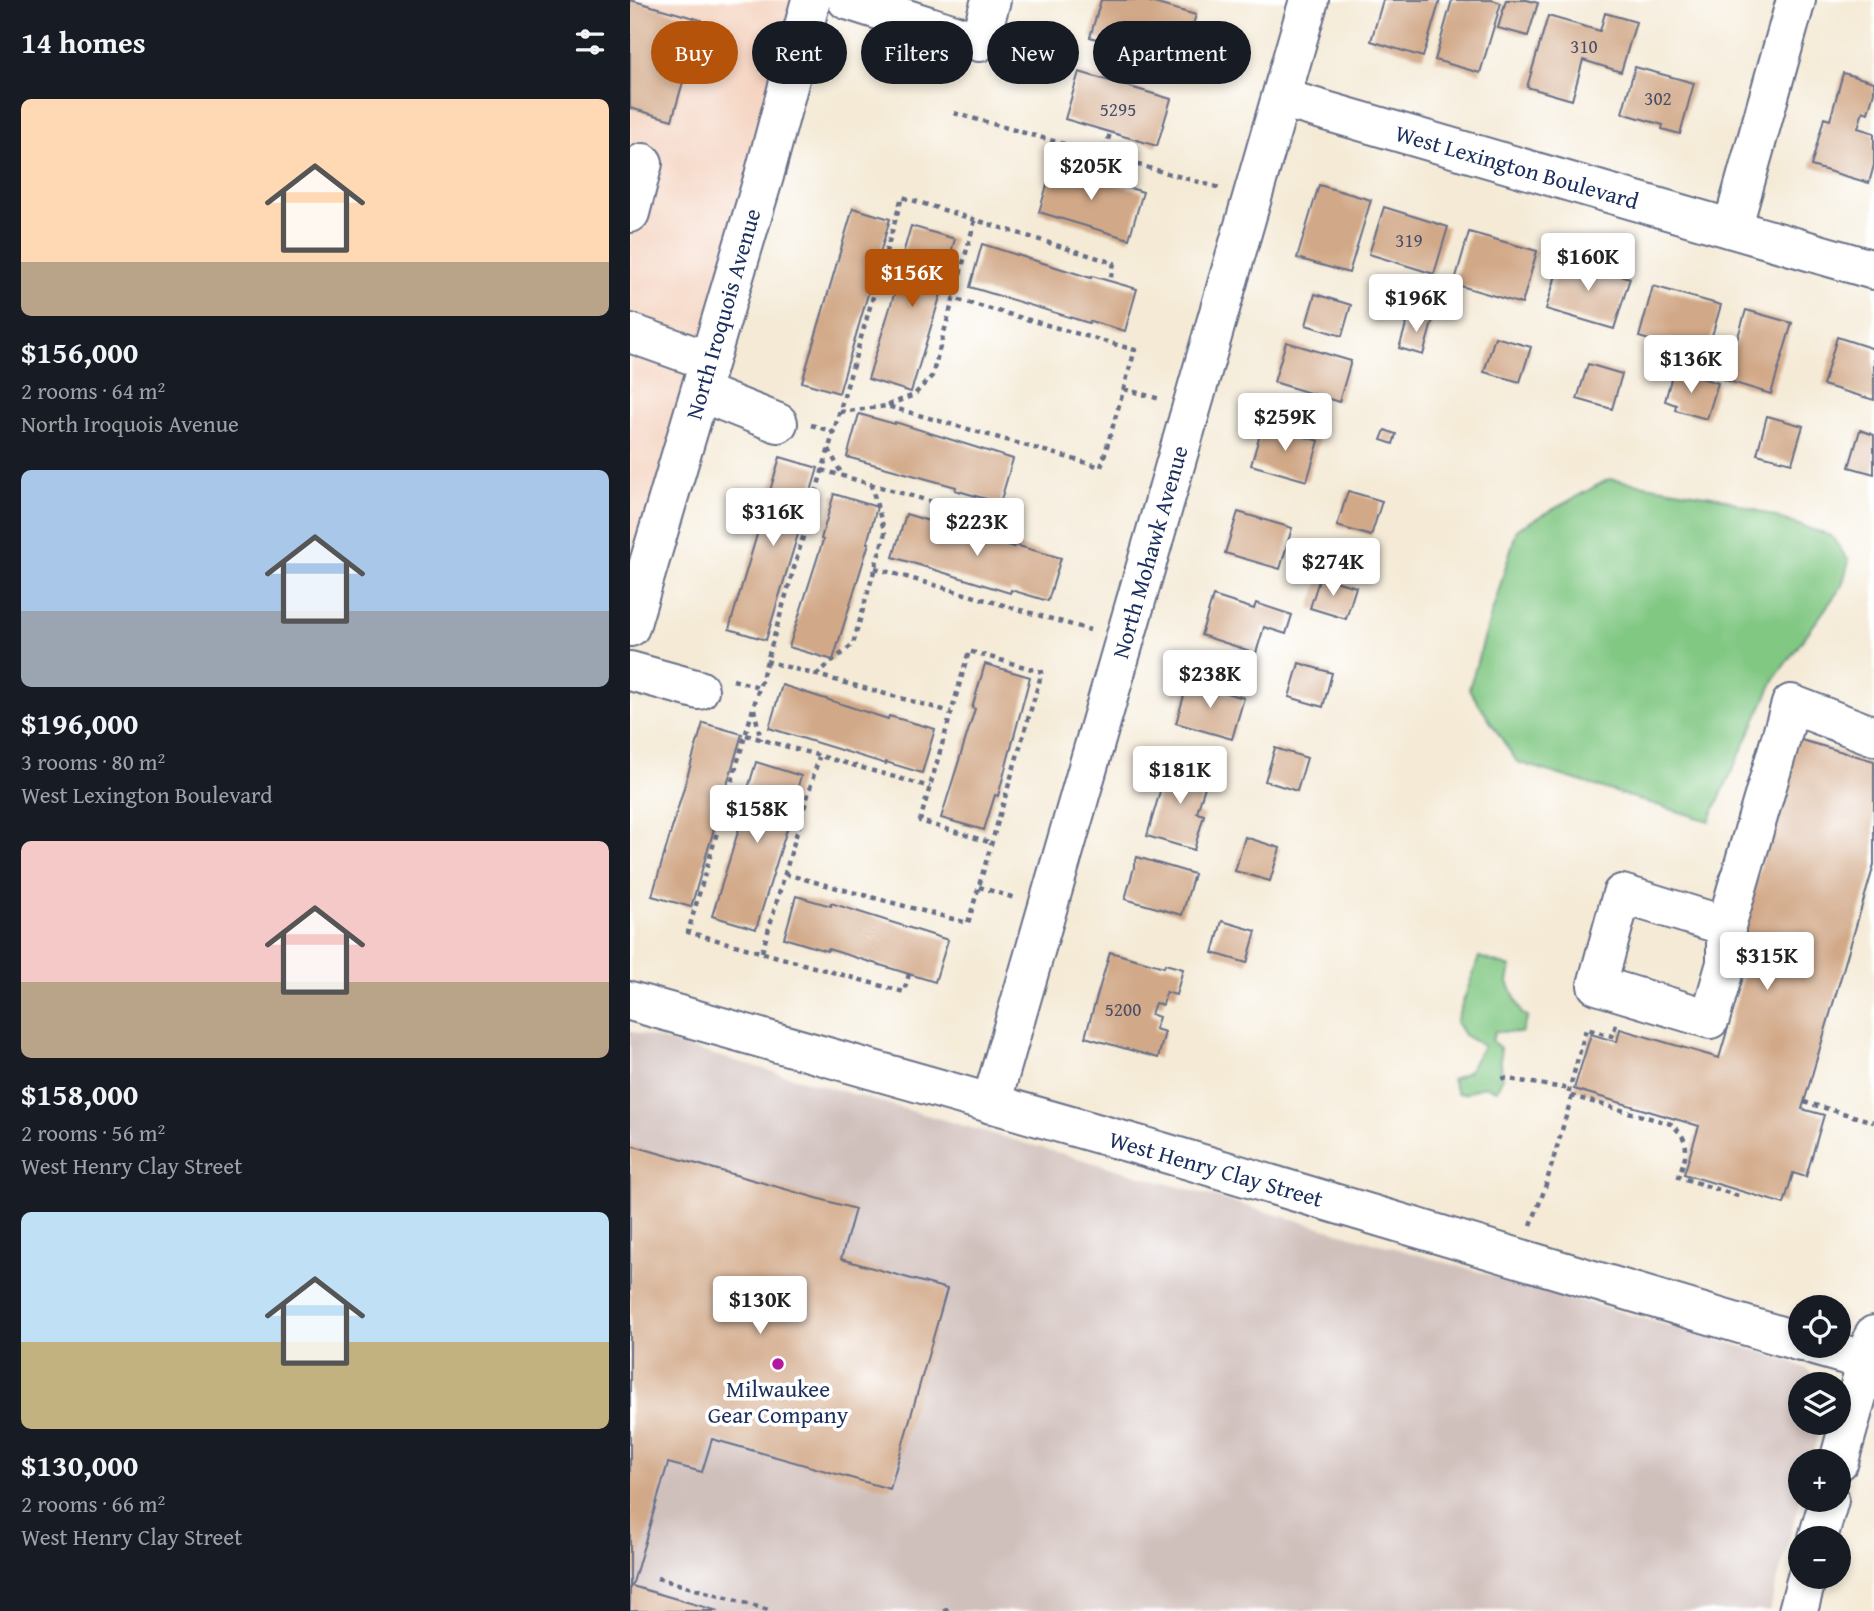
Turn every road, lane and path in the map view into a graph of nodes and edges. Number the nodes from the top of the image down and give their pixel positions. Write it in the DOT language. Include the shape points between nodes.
graph roads {
  1 [pos="811,0"];
  2 [pos="847,0"];
  3 [pos="991,0"];
  4 [pos="1310,0"];
  5 [pos="1796,0"];
  6 [pos="1281,98"];
  7 [pos="954,113"];
  8 [pos="1110,133"];
  9 [pos="1104,156"];
  10 [pos="643,163"];
  11 [pos="1097,178"];
  12 [pos="1252,197"];
  13 [pos="630,213"];
  14 [pos="975,220"];
  15 [pos="1732,229"];
  16 [pos="1874,270"];
  17 [pos="1110,281"];
  18 [pos="952,298"];
  19 [pos="630,333"];
  20 [pos="704,377"];
  21 [pos="887,406"];
  22 [pos="840,412"];
  23 [pos="778,423"];
  24 [pos="829,449"];
  25 [pos="822,470"];
  26 [pos="842,476"];
  27 [pos="871,485"];
  28 [pos="1012,525"];
  29 [pos="875,568"];
  30 [pos="630,627"];
  31 [pos="1125,640"];
  32 [pos="766,661"];
  33 [pos="630,671"];
  34 [pos="816,675"];
  35 [pos="699,690"];
  36 [pos="754,708"];
  37 [pos="951,712"];
  38 [pos="746,736"];
  39 [pos="1874,736"];
  40 [pos="761,740"];
  41 [pos="819,757"];
  42 [pos="930,787"];
  43 [pos="992,843"];
  44 [pos="785,874"];
  45 [pos="1726,926"];
  46 [pos="762,952"];
  47 [pos="909,974"];
  48 [pos="1625,994"];
  49 [pos="630,1001"];
  50 [pos="1502,1078"];
  51 [pos="1570,1089"];
  52 [pos="1572,1096"];
  53 [pos="1804,1102"];
  54 [pos="991,1104"];
  55 [pos="1874,1122"];
  56 [pos="1738,1196"];
  57 [pos="1519,1258"];
  58 [pos="1788,1338"];
  59 [pos="1851,1350"];
  60 [pos="1872,1353"];
  61 [pos="1843,1449"];
  62 [pos="657,1578"];
  63 [pos="1804,1589"];
  64 [pos="772,1611"];
  65 [pos="1798,1611"];
  1 -- 20 [label="street, North Iroquois Avenue"];
  2 -- 3 [label="street" via="979,42"];
  4 -- 6 [label="street, North Mohawk Avenue"];
  5 -- 15 [label="street"];
  6 -- 12 [label="street, North Mohawk Avenue"];
  6 -- 15 [label="street, West Lexington Boulevard"];
  7 -- 9 [label="path"];
  8 -- 9 [label="path"];
  9 -- 11 [label="path"];
  9 -- 12 [label="path"];
  10 -- 13 [label="street"];
  12 -- 31 [label="street, North Mohawk Avenue"];
  14 -- 17 [label="path" via="1114,263"];
  14 -- 18 [label="path"];
  14 -- 22 [label="path" via="902,197"];
  15 -- 16 [label="street, West Lexington Boulevard"];
  18 -- 21 [label="path" via="932,376 914,395"];
  18 -- 21 [label="path" via="1135,350 1101,467"];
  19 -- 20 [label="street"];
  20 -- 23 [label="street"];
  20 -- 30 [label="street, North Iroquois Avenue"];
  21 -- 22 [label="path"];
  22 -- 24 [label="path"];
  24 -- 25 [label="path"];
  24 -- 26 [label="path"];
  25 -- 26 [label="path"];
  25 -- 32 [label="path"];
  26 -- 27 [label="path"];
  27 -- 28 [label="path"];
  27 -- 29 [label="path" via="886,533"];
  29 -- 31 [label="path"];
  29 -- 34 [label="path" via="853,645"];
  31 -- 54 [label="street, North Mohawk Avenue"];
  32 -- 34 [label="path"];
  32 -- 36 [label="path"];
  33 -- 35 [label="street"];
  34 -- 37 [label="path"];
  36 -- 38 [label="path"];
  36 -- 40 [label="path"];
  37 -- 42 [label="path"];
  37 -- 43 [label="path" via="969,651 1042,672"];
  38 -- 40 [label="path"];
  38 -- 46 [label="path" via="688,932"];
  39 -- 45 [label="street" via="1791,704"];
  40 -- 41 [label="path"];
  41 -- 42 [label="path"];
  41 -- 44 [label="path"];
  42 -- 43 [label="path" via="920,821"];
  43 -- 44 [label="path" via="968,923"];
  44 -- 46 [label="path"];
  45 -- 48 [label="street" via="1726,963 1710,1019"];
  45 -- 48 [label="street" via="1622,894 1597,985"];
  46 -- 47 [label="path" via="904,992"];
  48 -- 51 [label="path" via="1612,1036 1586,1029"];
  49 -- 54 [label="street, West Henry Clay Street"];
  50 -- 51 [label="path"];
  51 -- 52 [label="path" via="1568,1095"];
  52 -- 56 [label="path" via="1671,1125 1684,1135 1687,1149 1679,1177"];
  52 -- 57 [label="path"];
  53 -- 55 [label="path"];
  54 -- 57 [label="street, West Henry Clay Street"];
  57 -- 58 [label="street, West Henry Clay Street"];
  59 -- 60 [label="street"];
  60 -- 61 [label="street"];
  62 -- 64 [label="path"];
  63 -- 65 [label="street"];
}
